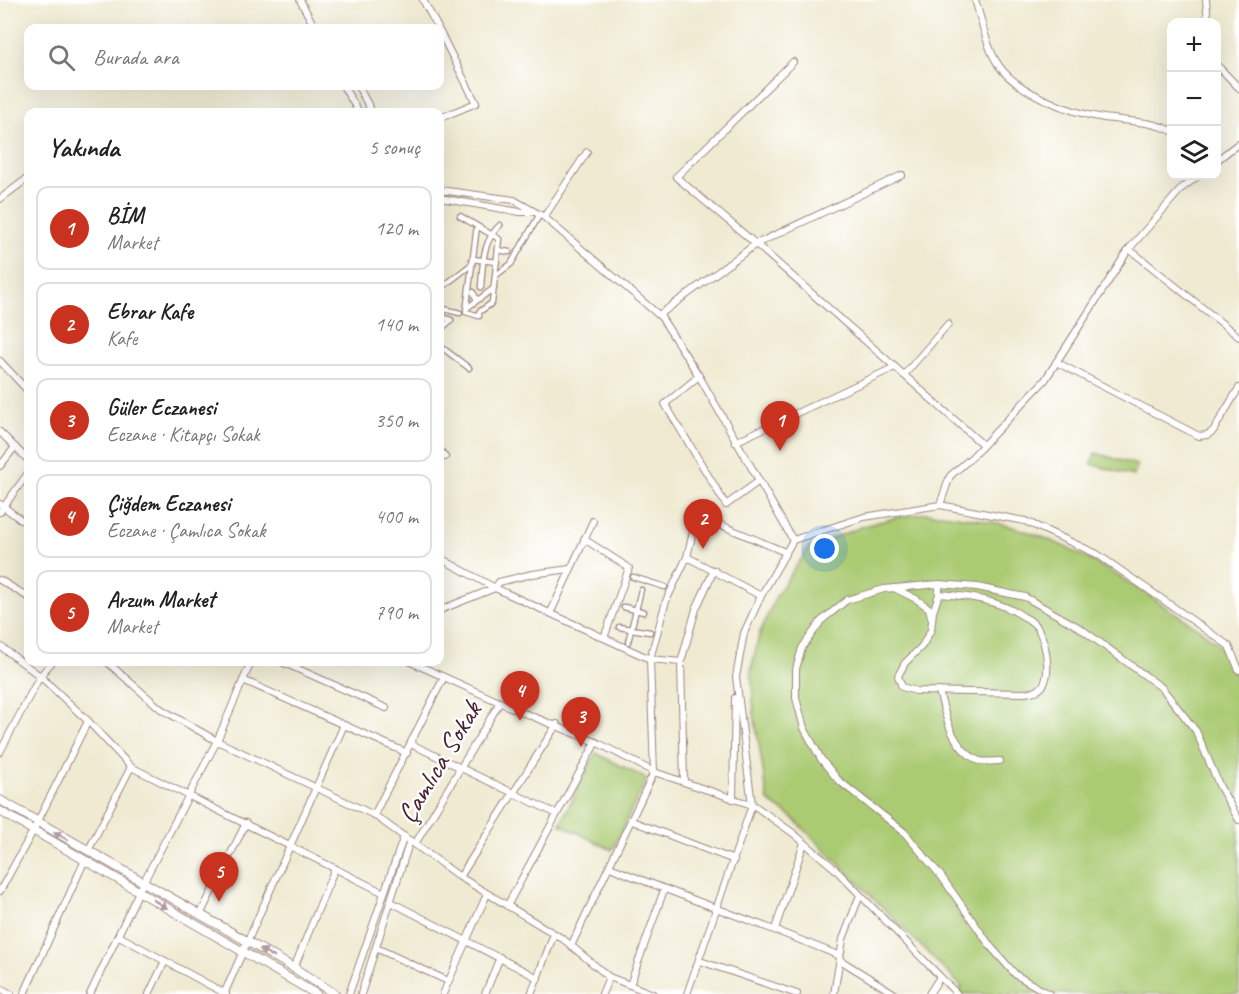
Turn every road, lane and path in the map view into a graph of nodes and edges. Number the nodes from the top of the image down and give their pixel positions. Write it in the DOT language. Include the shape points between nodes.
graph roads {
  1 [pos="300,0"];
  2 [pos="423,0"];
  3 [pos="975,0"];
  4 [pos="1206,0"];
  5 [pos="1208,18"];
  6 [pos="313,24"];
  7 [pos="436,24"];
  8 [pos="444,40"];
  9 [pos="793,62"];
  10 [pos="1221,68"];
  11 [pos="1239,88"];
  12 [pos="345,90"];
  13 [pos="360,90"];
  14 [pos="357,108"];
  15 [pos="370,108"];
  16 [pos="444,116"];
  17 [pos="1167,129"];
  18 [pos="1239,143"];
  19 [pos="587,152"];
  20 [pos="1221,157"];
  21 [pos="902,175"];
  22 [pos="1193,180"];
  23 [pos="24,181"];
  24 [pos="444,191"];
  25 [pos="0,199"];
  26 [pos="444,199"];
  27 [pos="540,214"];
  28 [pos="460,216"];
  29 [pos="477,225"];
  30 [pos="500,225"];
  31 [pos="490,234"];
  32 [pos="756,244"];
  33 [pos="1129,249"];
  34 [pos="498,250"];
  35 [pos="509,252"];
  36 [pos="484,260"];
  37 [pos="497,262"];
  38 [pos="472,264"];
  39 [pos="483,270"];
  40 [pos="495,276"];
  41 [pos="444,285"];
  42 [pos="478,287"];
  43 [pos="494,288"];
  44 [pos="488,292"];
  45 [pos="483,296"];
  46 [pos="477,300"];
  47 [pos="466,308"];
  48 [pos="444,309"];
  49 [pos="460,313"];
  50 [pos="659,315"];
  51 [pos="444,317"];
  52 [pos="948,324"];
  53 [pos="444,326"];
  54 [pos="1239,337"];
  55 [pos="444,349"];
  56 [pos="0,361"];
  57 [pos="1056,362"];
  58 [pos="895,367"];
  59 [pos="469,368"];
  60 [pos="904,375"];
  61 [pos="699,376"];
  62 [pos="24,387"];
  63 [pos="1239,388"];
  64 [pos="0,432"];
  65 [pos="735,442"];
  66 [pos="983,445"];
  67 [pos="15,447"];
  68 [pos="24,456"];
  69 [pos="0,466"];
  70 [pos="24,478"];
  71 [pos="759,481"];
  72 [pos="940,505"];
  73 [pos="1,508"];
  74 [pos="593,521"];
  75 [pos="24,522"];
  76 [pos="584,539"];
  77 [pos="794,540"];
  78 [pos="785,552"];
  79 [pos="687,557"];
  80 [pos="444,560"];
  81 [pos="570,569"];
  82 [pos="714,570"];
  83 [pos="633,577"];
  84 [pos="0,580"];
  85 [pos="939,584"];
  86 [pos="495,588"];
  87 [pos="665,588"];
  88 [pos="894,588"];
  89 [pos="641,590"];
  90 [pos="939,594"];
  91 [pos="24,595"];
  92 [pos="762,596"];
  93 [pos="624,607"];
  94 [pos="444,608"];
  95 [pos="636,610"];
  96 [pos="551,612"];
  97 [pos="644,612"];
  98 [pos="932,621"];
  99 [pos="619,627"];
  100 [pos="631,629"];
  101 [pos="651,632"];
  102 [pos="604,638"];
  103 [pos="628,642"];
  104 [pos="0,646"];
  105 [pos="650,659"];
  106 [pos="681,662"];
  107 [pos="24,664"];
  108 [pos="27,666"];
  109 [pos="49,666"];
  110 [pos="112,666"];
  111 [pos="249,666"];
  112 [pos="291,666"];
  113 [pos="420,666"];
  114 [pos="1239,670"];
  115 [pos="40,676"];
  116 [pos="444,676"];
  117 [pos="736,676"];
  118 [pos="243,680"];
  119 [pos="939,691"];
  120 [pos="500,702"];
  121 [pos="386,708"];
  122 [pos="88,721"];
  123 [pos="557,724"];
  124 [pos="344,725"];
  125 [pos="217,741"];
  126 [pos="596,742"];
  127 [pos="411,744"];
  128 [pos="0,752"];
  129 [pos="406,753"];
  130 [pos="1000,761"];
  131 [pos="131,767"];
  132 [pos="461,768"];
  133 [pos="654,772"];
  134 [pos="684,782"];
  135 [pos="317,788"];
  136 [pos="513,793"];
  137 [pos="190,796"];
  138 [pos="733,799"];
  139 [pos="0,800"];
  140 [pos="752,805"];
  141 [pos="0,811"];
  142 [pos="557,814"];
  143 [pos="374,815"];
  144 [pos="1239,820"];
  145 [pos="632,821"];
  146 [pos="246,823"];
  147 [pos="35,827"];
  148 [pos="410,840"];
  149 [pos="804,843"];
  150 [pos="291,846"];
  151 [pos="87,856"];
  152 [pos="734,860"];
  153 [pos="610,867"];
  154 [pos="335,868"];
  155 [pos="460,877"];
  156 [pos="141,887"];
  157 [pos="664,890"];
  158 [pos="0,891"];
  159 [pos="384,893"];
  160 [pos="487,894"];
  161 [pos="860,895"];
  162 [pos="391,902"];
  163 [pos="507,906"];
  164 [pos="717,909"];
  165 [pos="200,915"];
  166 [pos="775,929"];
  167 [pos="554,934"];
  168 [pos="118,936"];
  169 [pos="466,941"];
  170 [pos="246,943"];
  171 [pos="572,946"];
  172 [pos="376,948"];
  173 [pos="243,953"];
  174 [pos="500,957"];
  175 [pos="840,958"];
  176 [pos="165,961"];
  177 [pos="700,961"];
  178 [pos="294,968"];
  179 [pos="609,977"];
  180 [pos="939,977"];
  181 [pos="538,978"];
  182 [pos="448,981"];
  183 [pos="630,985"];
  184 [pos="0,988"];
  185 [pos="10,994"];
  186 [pos="24,994"];
  187 [pos="90,994"];
  188 [pos="149,994"];
  189 [pos="225,994"];
  190 [pos="316,994"];
  191 [pos="335,994"];
  192 [pos="349,994"];
  193 [pos="361,994"];
  194 [pos="443,994"];
  195 [pos="485,994"];
  196 [pos="531,994"];
  197 [pos="602,994"];
  198 [pos="653,994"];
  199 [pos="687,994"];
  200 [pos="797,994"];
  201 [pos="834,994"];
  202 [pos="896,994"];
  203 [pos="928,994"];
  204 [pos="957,994"];
  205 [pos="1049,994"];
  1 -- 6 [label="street"];
  2 -- 7 [label="street"];
  3 -- 17 [label="street" via="996,62 1019,86 1092,116"];
  4 -- 5 [label="street"];
  8 -- 16 [label="street" via="476,103"];
  9 -- 32 [label="street" via="676,177"];
  10 -- 11 [label="street"];
  12 -- 14 [label="street"];
  13 -- 15 [label="street"];
  18 -- 20 [label="street"];
  19 -- 27 [label="street"];
  21 -- 32 [label="street"];
  22 -- 33 [label="street"];
  23 -- 25 [label="street"];
  24 -- 27 [label="street" via="514,200"];
  26 -- 27 [label="street"];
  27 -- 40 [label="street" via="511,264"];
  27 -- 50 [label="street"];
  28 -- 29 [label="street"];
  29 -- 31 [label="street"];
  29 -- 38 [label="street"];
  30 -- 31 [label="street"];
  31 -- 34 [label="street" via="499,238"];
  31 -- 36 [label="street"];
  32 -- 50 [label="street"];
  32 -- 58 [label="street"];
  33 -- 54 [label="street"];
  33 -- 57 [label="street"];
  34 -- 35 [label="street"];
  34 -- 37 [label="street"];
  36 -- 37 [label="street"];
  36 -- 38 [label="street"];
  36 -- 39 [label="street"];
  37 -- 40 [label="street"];
  38 -- 39 [label="street"];
  38 -- 41 [label="street"];
  38 -- 47 [label="street"];
  39 -- 42 [label="street"];
  40 -- 43 [label="street"];
  42 -- 44 [label="street"];
  42 -- 45 [label="street"];
  42 -- 46 [label="street"];
  43 -- 44 [label="street"];
  43 -- 47 [label="street" via="492,303 479,316 466,312"];
  44 -- 45 [label="street"];
  45 -- 46 [label="street"];
  46 -- 47 [label="street"];
  48 -- 49 [label="street"];
  50 -- 61 [label="street"];
  51 -- 53 [label="street" via="451,320"];
  52 -- 60 [label="street"];
  55 -- 59 [label="street"];
  56 -- 62 [label="street"];
  57 -- 63 [label="street" via="1199,436 1213,431"];
  57 -- 66 [label="street" via="1045,380"];
  58 -- 60 [label="street"];
  58 -- 65 [label="street"];
  60 -- 66 [label="street"];
  61 -- 65 [label="street"];
  61 -- 71 [label="street" via="665,404 726,505"];
  64 -- 67 [label="street"];
  65 -- 71 [label="street"];
  66 -- 72 [label="street" via="950,476"];
  67 -- 68 [label="street"];
  67 -- 69 [label="street"];
  70 -- 73 [label="street"];
  71 -- 77 [label="street"];
  72 -- 77 [label="street" via="864,517"];
  72 -- 114 [label="street" via="1025,521 1097,554 1229,646"];
  73 -- 75 [label="street"];
  74 -- 76 [label="street"];
  76 -- 81 [label="street"];
  76 -- 102 [label="street" via="629,567"];
  77 -- 78 [label="street"];
  78 -- 79 [label="street" via="697,515"];
  78 -- 92 [label="street"];
  79 -- 82 [label="street"];
  79 -- 105 [label="street" via="666,601"];
  80 -- 86 [label="street"];
  81 -- 86 [label="street" via="499,582"];
  81 -- 96 [label="street"];
  82 -- 92 [label="street"];
  82 -- 106 [label="street" via="696,609"];
  83 -- 87 [label="street"];
  84 -- 91 [label="street"];
  85 -- 88 [label="street"];
  85 -- 90 [label="street"];
  85 -- 144 [label="street" via="977,586 1025,597 1080,628 1162,688 1196,730"];
  86 -- 94 [label="street"];
  86 -- 96 [label="street"];
  88 -- 98 [label="street" via="929,608"];
  88 -- 205 [label="street" via="847,600 821,621 802,648 796,669 796,698 804,728 838,780 904,832 1016,975"];
  89 -- 95 [label="street"];
  90 -- 98 [label="street"];
  90 -- 119 [label="street" via="970,597 1025,617 1038,628 1046,649 1047,668 1045,682 1038,690 1024,693"];
  92 -- 117 [label="street" via="744,633"];
  93 -- 95 [label="street"];
  95 -- 97 [label="street"];
  95 -- 100 [label="street"];
  96 -- 102 [label="street"];
  98 -- 119 [label="street" via="922,646 898,676 902,687"];
  99 -- 100 [label="street"];
  100 -- 101 [label="street"];
  100 -- 103 [label="street"];
  102 -- 105 [label="street"];
  104 -- 107 [label="street"];
  105 -- 106 [label="street"];
  105 -- 133 [label="street"];
  106 -- 134 [label="street"];
  108 -- 115 [label="street"];
  109 -- 115 [label="street"];
  110 -- 125 [label="street" via="161,709"];
  111 -- 118 [label="street"];
  112 -- 121 [label="street"];
  113 -- 116 [label="street"];
  115 -- 122 [label="street"];
  115 -- 128 [label="street"];
  116 -- 120 [label="street"];
  116 -- 127 [label="street"];
  117 -- 138 [label="street"];
  117 -- 140 [label="street"];
  118 -- 124 [label="street"];
  118 -- 125 [label="street"];
  119 -- 130 [label="street" via="958,744 979,761"];
  120 -- 123 [label="street"];
  120 -- 132 [label="street, Çamlıca Sokak"];
  122 -- 131 [label="street"];
  122 -- 147 [label="street"];
  123 -- 126 [label="street"];
  123 -- 136 [label="street"];
  124 -- 129 [label="street"];
  124 -- 135 [label="street"];
  125 -- 135 [label="street"];
  125 -- 137 [label="street"];
  126 -- 133 [label="street"];
  126 -- 142 [label="street"];
  127 -- 129 [label="street"];
  127 -- 132 [label="street"];
  129 -- 143 [label="street"];
  131 -- 137 [label="street"];
  131 -- 151 [label="street"];
  132 -- 136 [label="street"];
  132 -- 148 [label="street, Çamlıca Sokak"];
  133 -- 134 [label="street"];
  133 -- 145 [label="street"];
  134 -- 138 [label="street"];
  135 -- 143 [label="street"];
  135 -- 150 [label="street"];
  136 -- 142 [label="street"];
  136 -- 155 [label="street"];
  137 -- 146 [label="street"];
  137 -- 156 [label="street"];
  138 -- 140 [label="street"];
  139 -- 147 [label="street"];
  140 -- 149 [label="street"];
  140 -- 152 [label="street"];
  141 -- 147 [label="street"];
  142 -- 163 [label="street"];
  143 -- 148 [label="street"];
  145 -- 152 [label="street"];
  145 -- 153 [label="street"];
  146 -- 150 [label="street"];
  146 -- 165 [label="street"];
  147 -- 151 [label="street"];
  147 -- 158 [label="street"];
  148 -- 155 [label="street"];
  148 -- 159 [label="street"];
  148 -- 162 [label="street"];
  149 -- 161 [label="street"];
  149 -- 166 [label="street"];
  150 -- 154 [label="street"];
  150 -- 170 [label="street"];
  151 -- 156 [label="street"];
  151 -- 186 [label="street"];
  152 -- 164 [label="street"];
  153 -- 157 [label="street"];
  153 -- 171 [label="street"];
  154 -- 159 [label="street"];
  154 -- 178 [label="street"];
  155 -- 160 [label="street"];
  156 -- 165 [label="street"];
  156 -- 168 [label="street"];
  156 -- 173 [label="street, one-way"];
  157 -- 164 [label="street"];
  157 -- 183 [label="street"];
  159 -- 192 [label="street"];
  160 -- 163 [label="street"];
  160 -- 169 [label="street"];
  161 -- 175 [label="street"];
  161 -- 180 [label="street"];
  162 -- 169 [label="street"];
  162 -- 172 [label="street"];
  163 -- 167 [label="street"];
  164 -- 166 [label="street"];
  164 -- 177 [label="street"];
  165 -- 170 [label="street"];
  166 -- 175 [label="street"];
  167 -- 171 [label="street"];
  167 -- 181 [label="street"];
  168 -- 176 [label="street"];
  168 -- 187 [label="street"];
  169 -- 174 [label="street"];
  169 -- 182 [label="street"];
  170 -- 173 [label="street"];
  178 -- 170 [label="street, one-way"];
  171 -- 179 [label="street"];
  172 -- 182 [label="street"];
  172 -- 193 [label="street"];
  173 -- 189 [label="street"];
  173 -- 190 [label="street"];
  174 -- 181 [label="street"];
  174 -- 195 [label="street"];
  175 -- 201 [label="street"];
  175 -- 202 [label="street"];
  176 -- 188 [label="street"];
  176 -- 189 [label="street"];
  177 -- 199 [label="street"];
  177 -- 200 [label="street"];
  178 -- 191 [label="street"];
  179 -- 183 [label="street"];
  179 -- 197 [label="street"];
  180 -- 203 [label="street"];
  180 -- 204 [label="street"];
  181 -- 196 [label="street"];
  182 -- 194 [label="street"];
  183 -- 198 [label="street"];
  184 -- 185 [label="street"];
}
